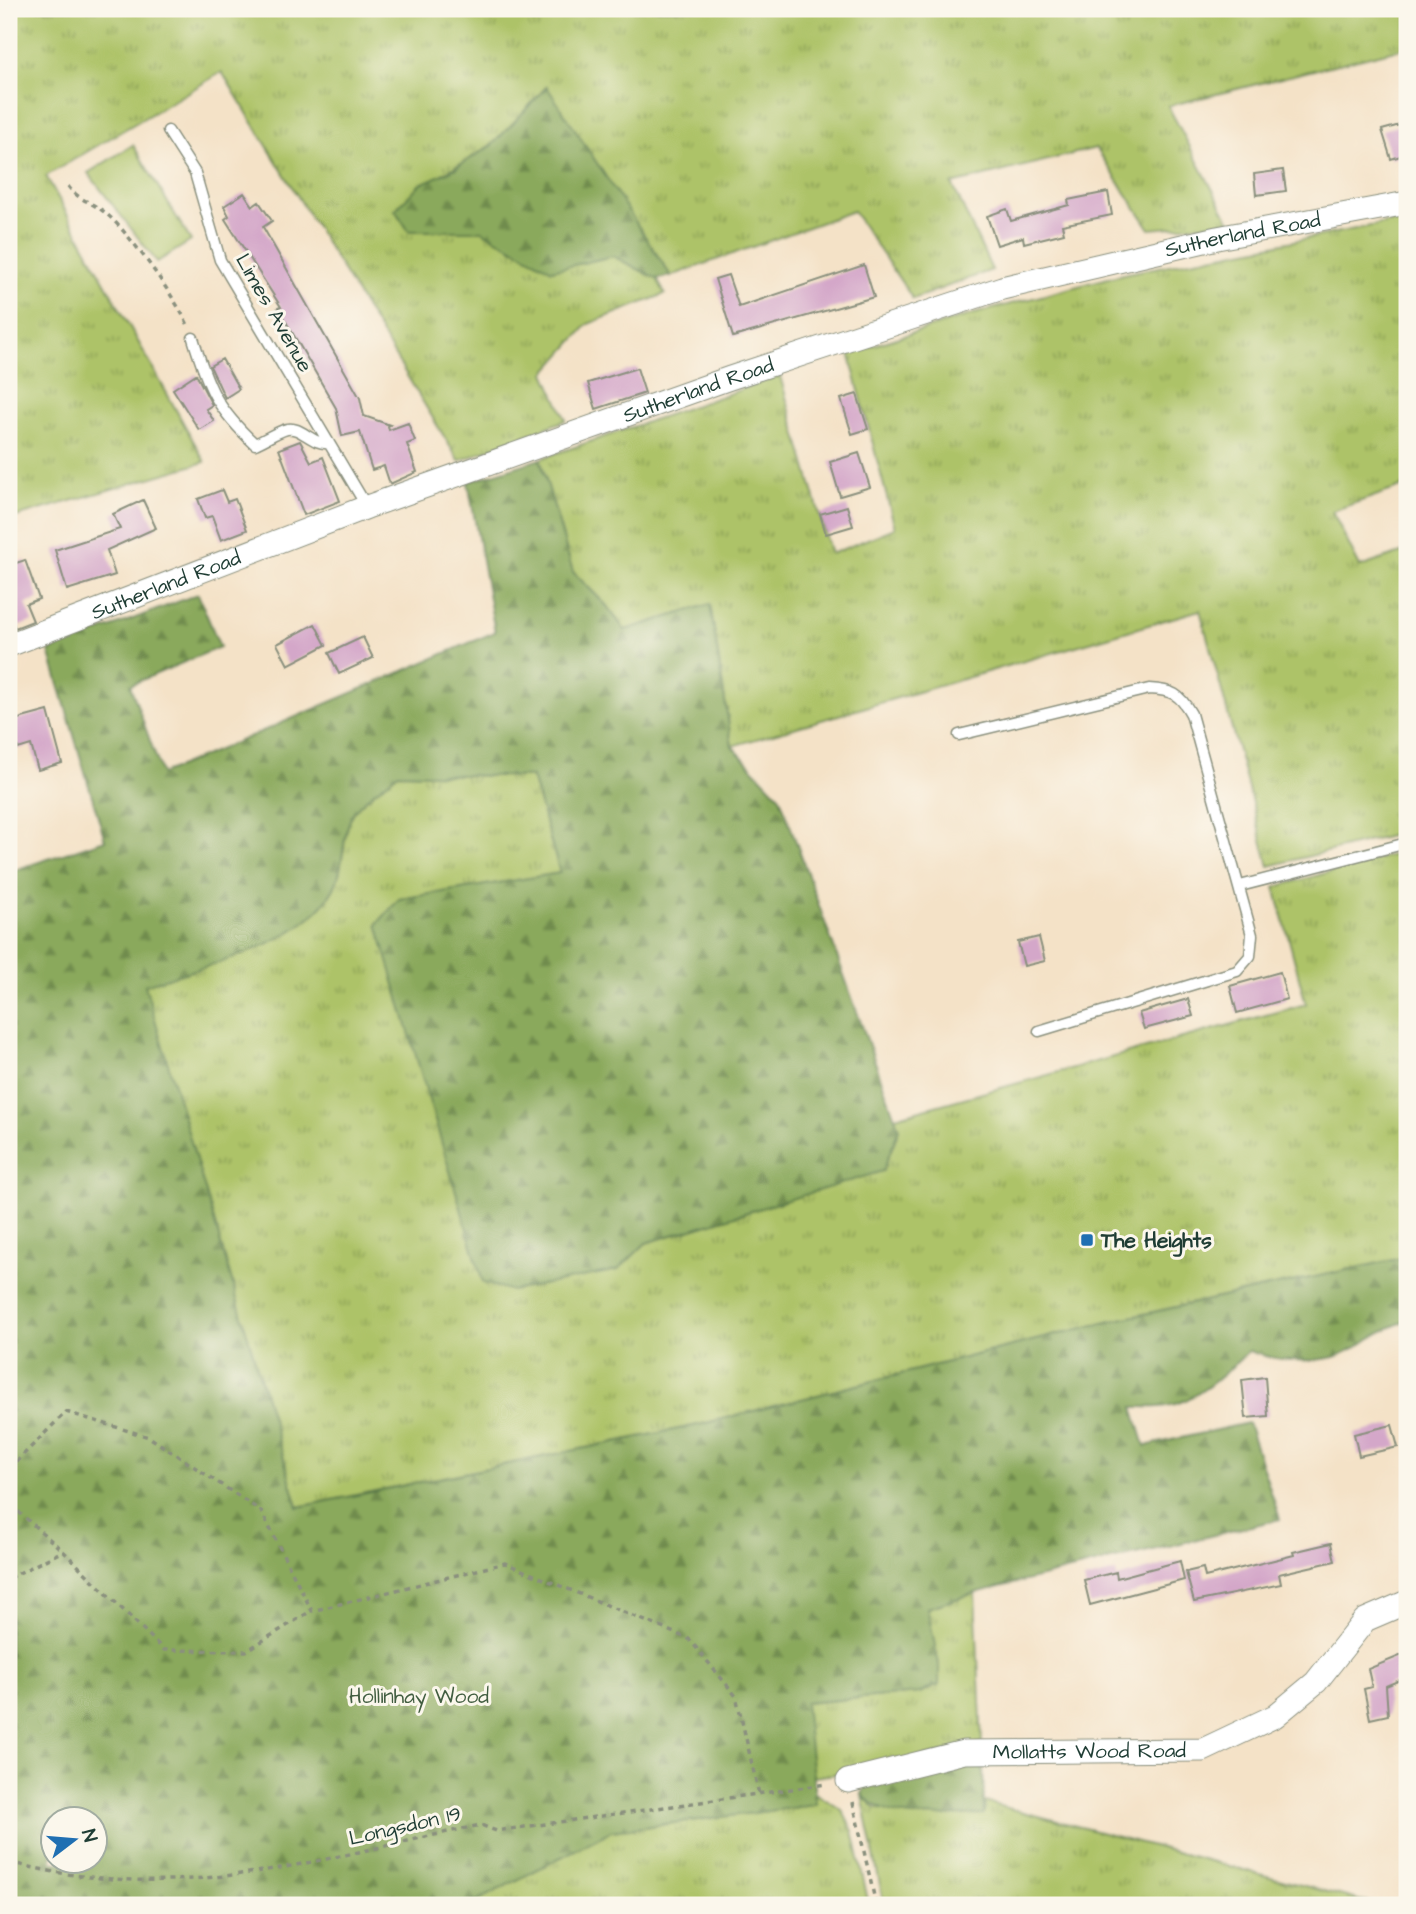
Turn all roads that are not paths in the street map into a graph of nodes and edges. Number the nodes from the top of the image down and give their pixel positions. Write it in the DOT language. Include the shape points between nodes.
graph roads {
  1 [pos="168,131"];
  2 [pos="1407,203"];
  3 [pos="193,338"];
  4 [pos="329,443"];
  5 [pos="367,507"];
  6 [pos="9,645"];
  7 [pos="959,735"];
  8 [pos="1407,843"];
  9 [pos="1240,886"];
  10 [pos="1039,1031"];
  11 [pos="1407,1602"];
  12 [pos="848,1781"];
  1 -- 4 [label="lane, Limes Avenue" via="195,173 220,260"];
  2 -- 5 [label="street, Sutherland Road" via="1217,237 1002,288 730,378"];
  3 -- 4 [label="lane" via="205,377 227,418 255,444 285,429 296,429 315,444"];
  4 -- 5 [label="lane, Limes Avenue"];
  5 -- 6 [label="street, Sutherland Road"];
  7 -- 9 [label="lane" via="1149,689 1168,690 1183,698"];
  8 -- 9 [label="lane"];
  9 -- 10 [label="lane" via="1252,935 1250,956 1237,971"];
  11 -- 12 [label="street, Mollatts Wood Road" via="1365,1620 1316,1682 1275,1716 1203,1750 964,1752"];
}
